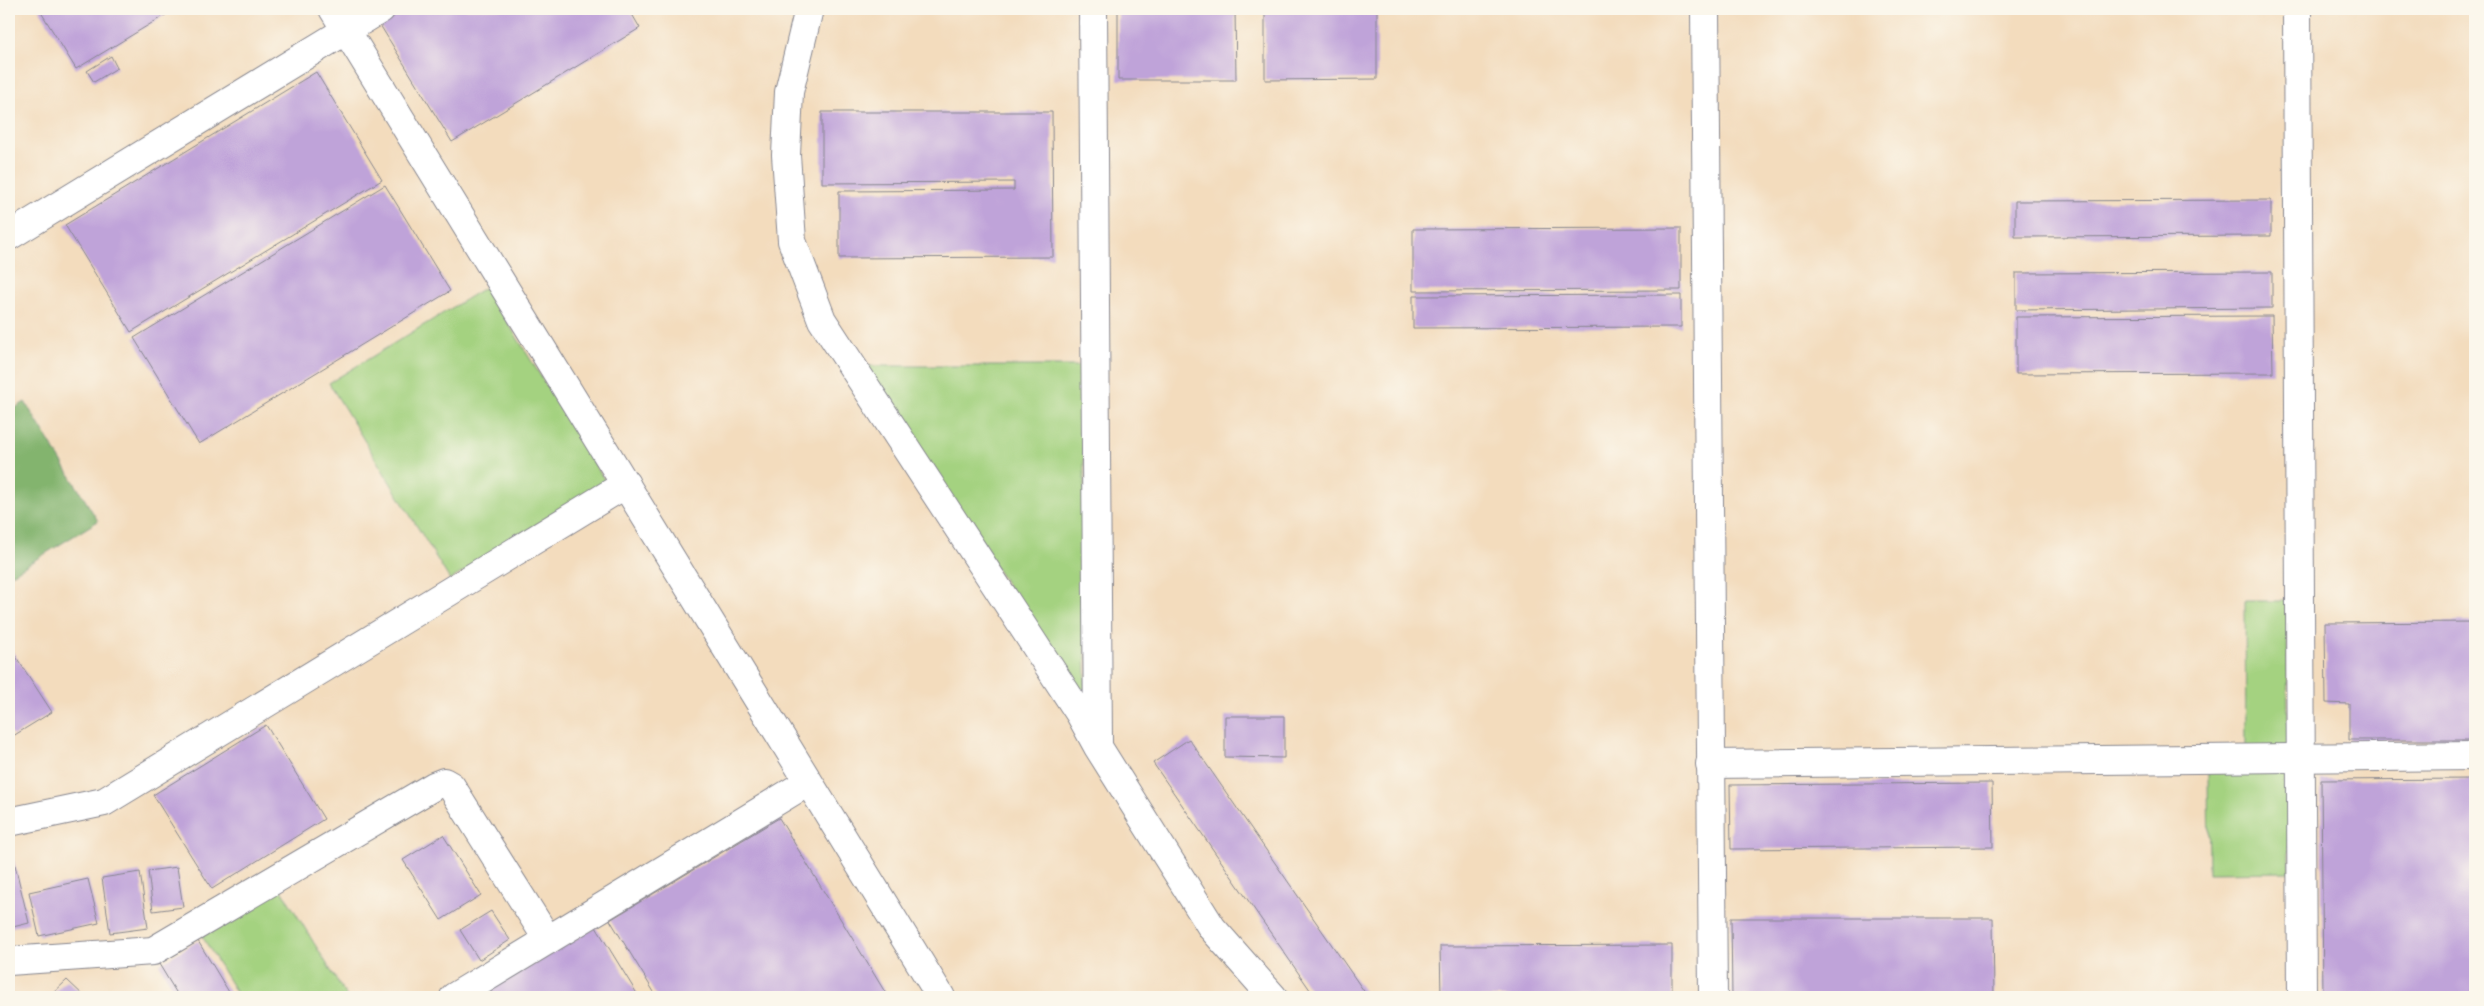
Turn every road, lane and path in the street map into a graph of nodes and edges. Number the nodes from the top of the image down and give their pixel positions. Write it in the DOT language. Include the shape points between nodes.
graph roads {
  1 [pos="381,9"];
  2 [pos="809,9"];
  3 [pos="1093,9"];
  4 [pos="1705,9"];
  5 [pos="2297,9"];
  6 [pos="340,20"];
  7 [pos="9,236"];
  8 [pos="626,484"];
  9 [pos="1098,747"];
  10 [pos="2475,756"];
  11 [pos="2301,758"];
  12 [pos="1710,764"];
  13 [pos="808,782"];
  14 [pos="9,822"];
  15 [pos="548,940"];
  16 [pos="9,962"];
  17 [pos="454,997"];
  18 [pos="941,997"];
  19 [pos="1273,997"];
  20 [pos="1713,997"];
  21 [pos="2302,997"];
  1 -- 6 [label="street"];
  2 -- 9 [label="street" via="789,92 786,155 792,241 822,320 1080,714"];
  3 -- 9 [label="street"];
  4 -- 12 [label="street"];
  5 -- 11 [label="street"];
  6 -- 7 [label="street"];
  6 -- 8 [label="street"];
  8 -- 13 [label="street"];
  8 -- 14 [label="street" via="104,802"];
  9 -- 19 [label="street" via="1212,928"];
  10 -- 11 [label="street"];
  11 -- 12 [label="street"];
  11 -- 21 [label="street"];
  12 -- 20 [label="street"];
  13 -- 15 [label="street"];
  13 -- 18 [label="street"];
  15 -- 16 [label="street" via="451,786 444,782 153,951"];
  15 -- 17 [label="street"];
}
